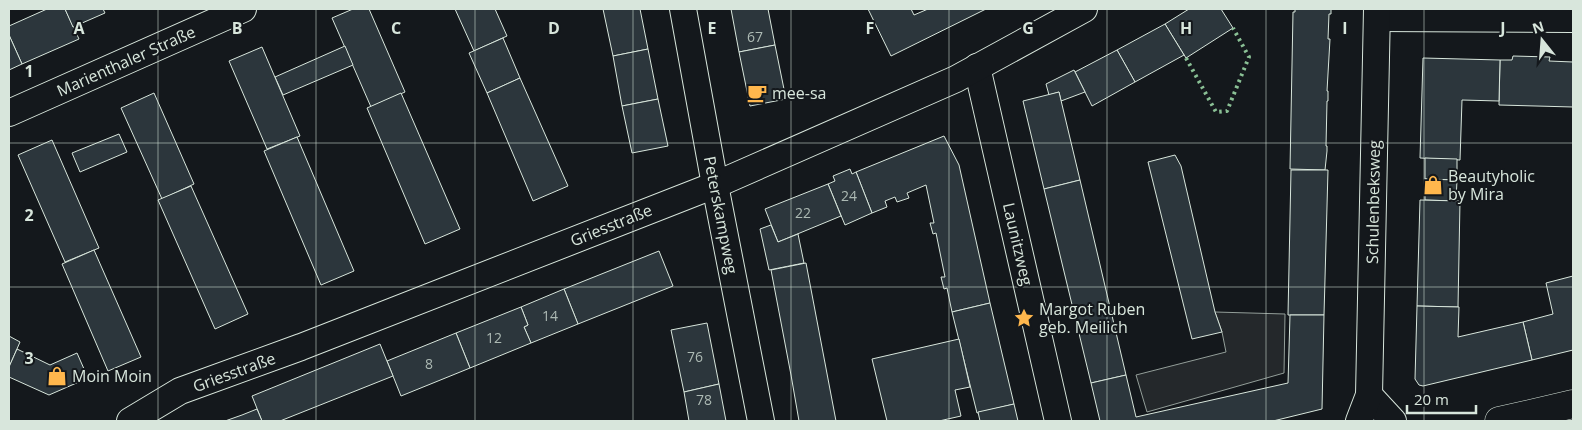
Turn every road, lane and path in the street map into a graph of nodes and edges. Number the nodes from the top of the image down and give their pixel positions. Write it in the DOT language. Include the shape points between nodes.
graph roads {
  1 [pos="243,9"];
  2 [pos="682,9"];
  3 [pos="1084,9"];
  4 [pos="1377,13"];
  5 [pos="1573,19"];
  6 [pos="977,67"];
  7 [pos="9,113"];
  8 [pos="714,185"];
  9 [pos="1368,395"];
  10 [pos="1573,404"];
  11 [pos="130,421"];
  12 [pos="761,421"];
  13 [pos="1058,421"];
  14 [pos="1359,421"];
  15 [pos="1393,421"];
  16 [pos="1499,421"];
  1 -- 7 [label="street, Marienthaler Straße"];
  2 -- 8 [label="street, Peterskampweg"];
  3 -- 6 [label="street, Griesstraße"];
  4 -- 5 [label="street"];
  4 -- 9 [label="street, Schulenbeksweg"];
  6 -- 8 [label="street, Griesstraße"];
  6 -- 13 [label="street, Launitzweg"];
  8 -- 11 [label="street, Griesstraße" via="180,391"];
  8 -- 12 [label="street, Peterskampweg"];
  9 -- 14 [label="street, Schulenbeksweg"];
  9 -- 15 [label="street"];
  10 -- 16 [label="main road"];
}
